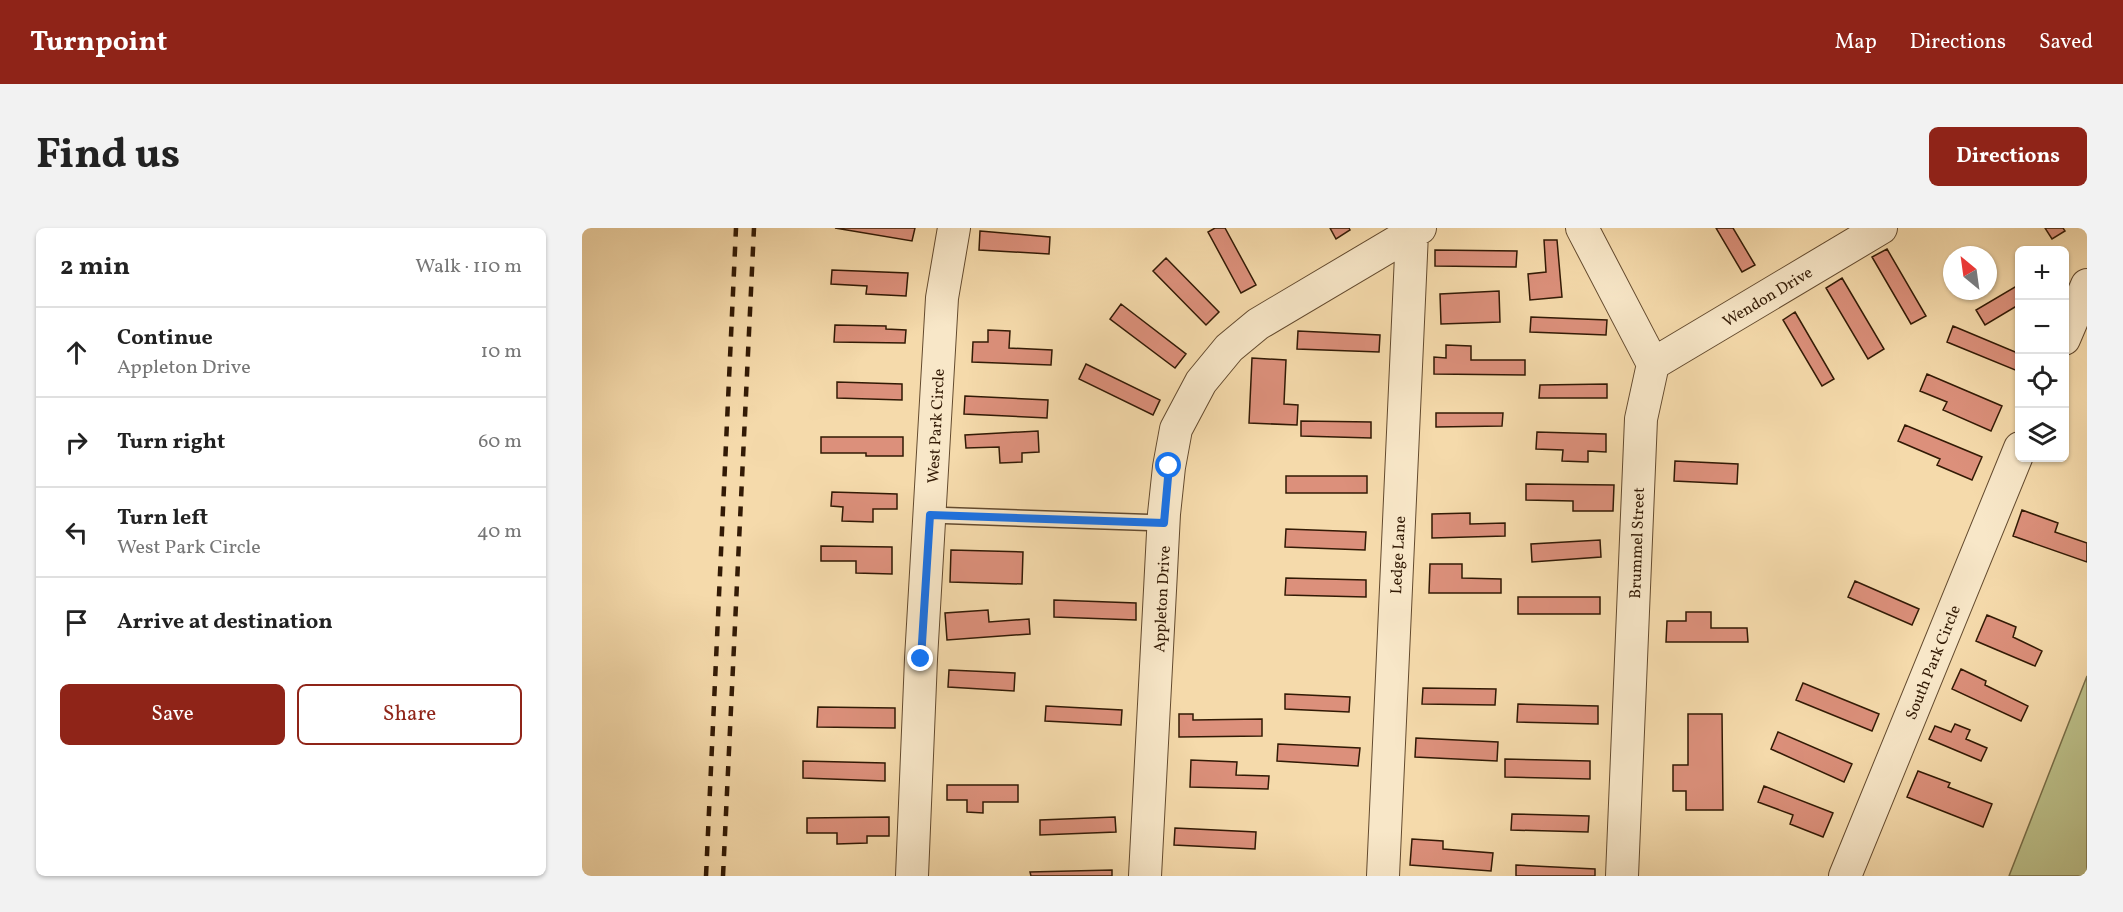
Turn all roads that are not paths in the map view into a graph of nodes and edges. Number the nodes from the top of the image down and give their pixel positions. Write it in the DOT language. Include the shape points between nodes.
graph roads {
  1 [pos="954,228"];
  2 [pos="1582,228"];
  3 [pos="1881,228"];
  4 [pos="1416,231"];
  5 [pos="2087,285"];
  6 [pos="2069,327"];
  7 [pos="1653,364"];
  8 [pos="2015,458"];
  9 [pos="930,515"];
  10 [pos="1164,523"];
  11 [pos="912,876"];
  12 [pos="1145,876"];
  13 [pos="1383,876"];
  14 [pos="1622,876"];
  15 [pos="1845,876"];
  1 -- 9 [label="street, West Park Circle" via="942,298"];
  2 -- 7 [label="street"];
  3 -- 7 [label="street, Wendon Drive"];
  4 -- 10 [label="street, Appleton Drive" via="1258,324 1229,348 1201,382 1176,429"];
  4 -- 13 [label="street, Ledge Lane"];
  5 -- 6 [label="street"];
  7 -- 14 [label="street, Brummel Street" via="1641,419"];
  8 -- 15 [label="street, South Park Circle"];
  9 -- 10 [label="lane"];
  9 -- 11 [label="street, West Park Circle"];
  10 -- 12 [label="street, Appleton Drive"];
}
